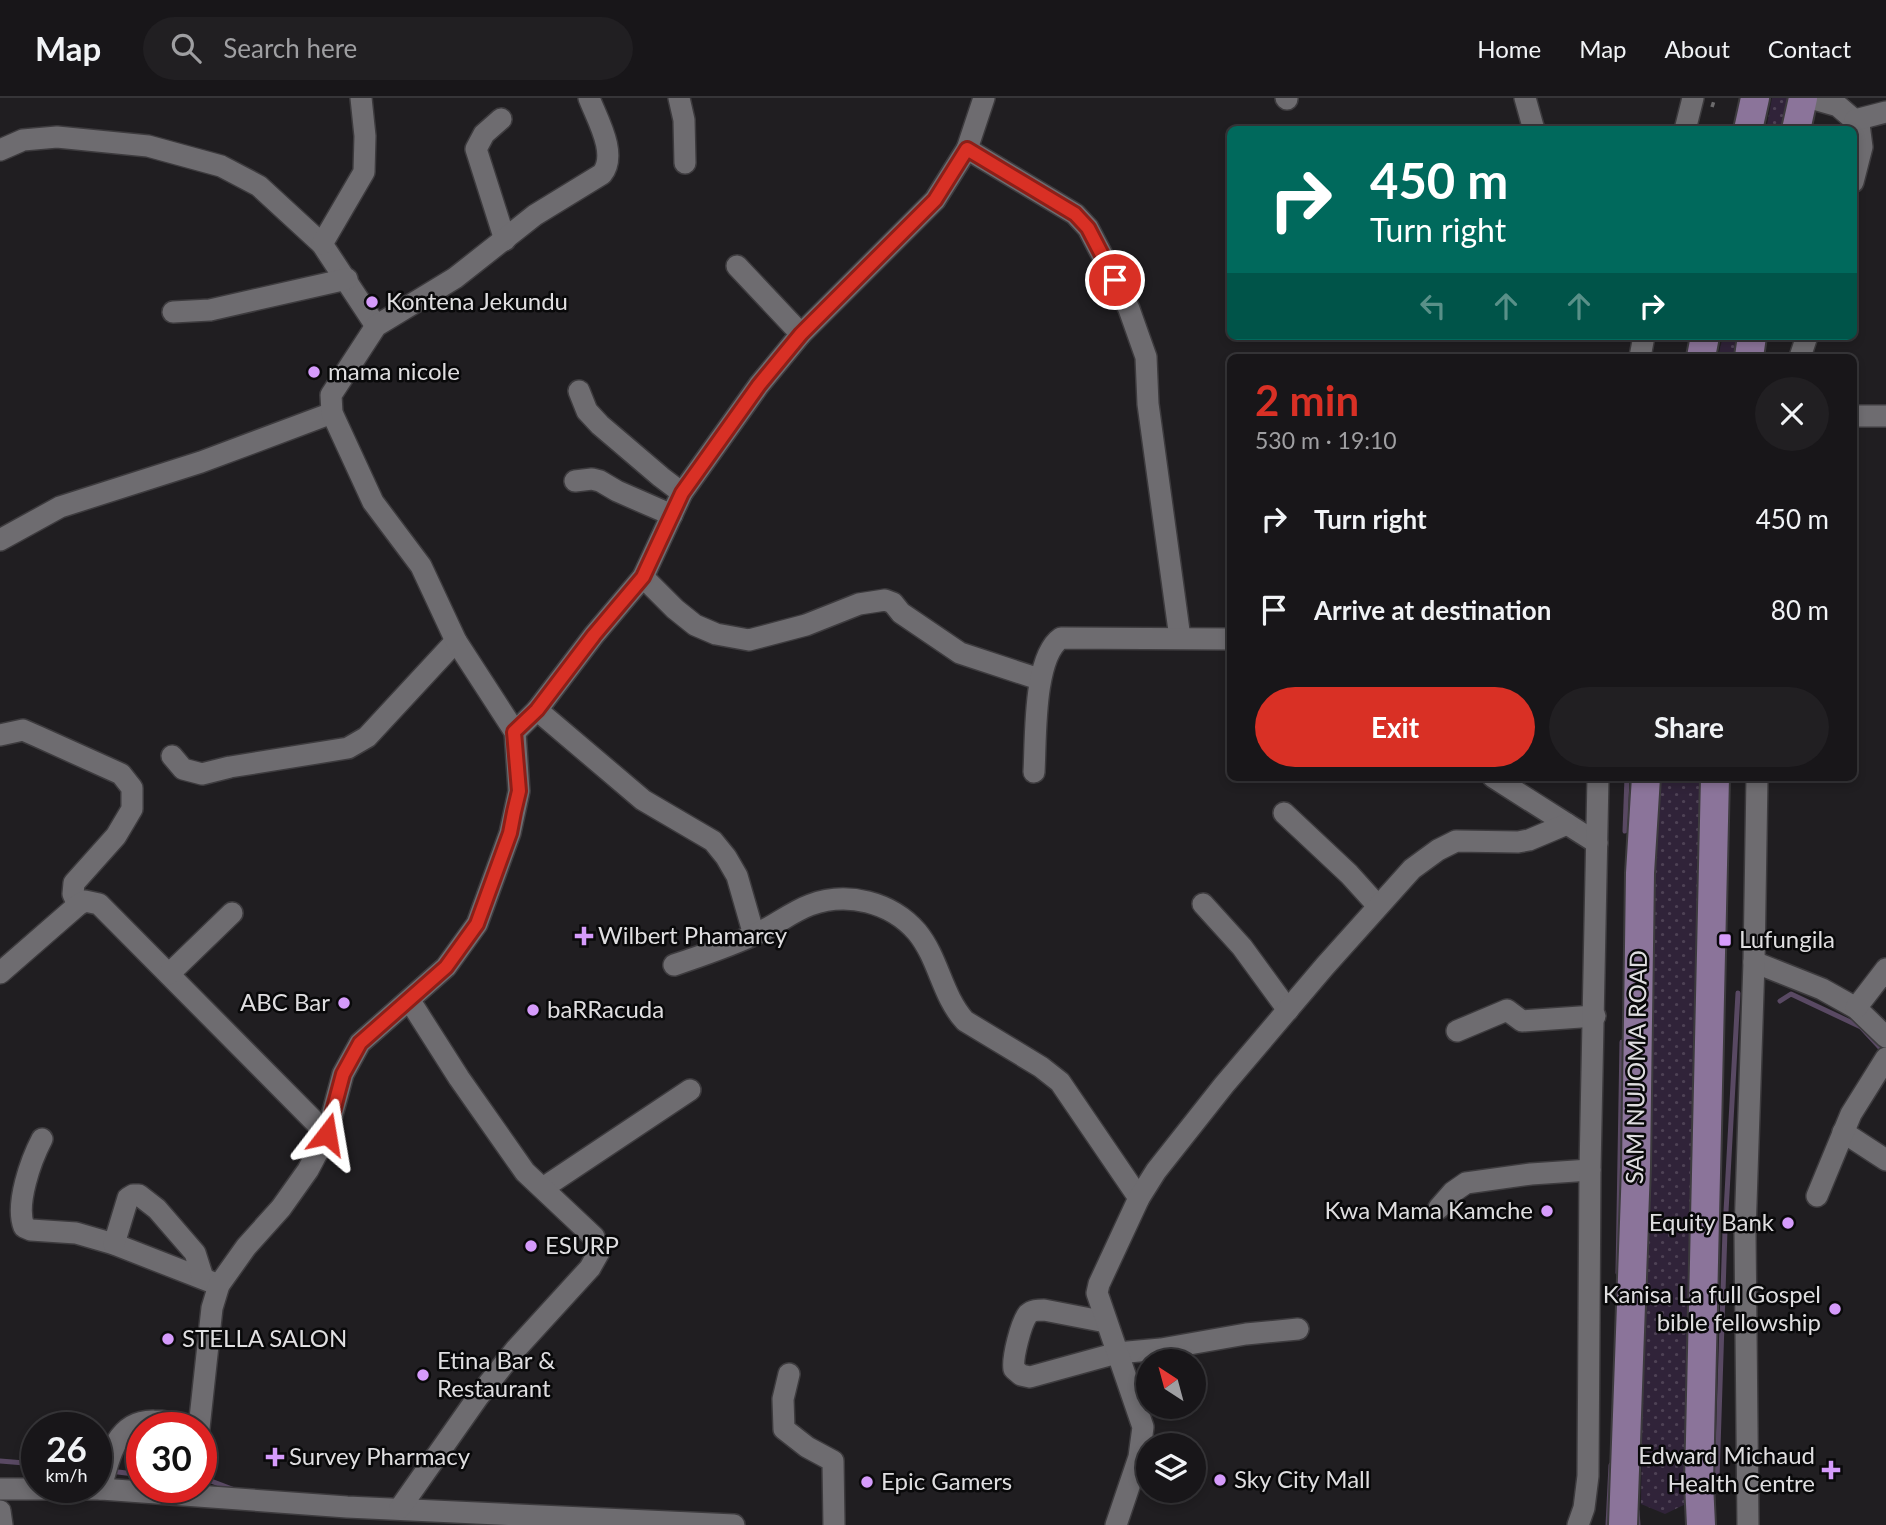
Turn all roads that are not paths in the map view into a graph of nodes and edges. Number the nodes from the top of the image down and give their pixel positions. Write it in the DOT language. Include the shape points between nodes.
graph roads {
  1 [pos="361,98"];
  2 [pos="589,98"];
  3 [pos="679,98"];
  4 [pos="984,98"];
  5 [pos="1525,98"];
  6 [pos="1693,98"];
  7 [pos="1755,98"];
  8 [pos="1803,98"];
  9 [pos="1810,98"];
  10 [pos="1886,112"];
  11 [pos="501,119"];
  12 [pos="1855,120"];
  13 [pos="1533,126"];
  14 [pos="1686,126"];
  15 [pos="1749,126"];
  16 [pos="1797,126"];
  17 [pos="967,149"];
  18 [pos="0,150"];
  19 [pos="685,163"];
  20 [pos="1857,166"];
  21 [pos="505,240"];
  22 [pos="322,244"];
  23 [pos="737,266"];
  24 [pos="347,279"];
  25 [pos="173,312"];
  26 [pos="376,326"];
  27 [pos="801,334"];
  28 [pos="579,391"];
  29 [pos="332,413"];
  30 [pos="1857,416"];
  31 [pos="1886,416"];
  32 [pos="575,481"];
  33 [pos="682,493"];
  34 [pos="673,515"];
  35 [pos="0,540"];
  36 [pos="643,577"];
  37 [pos="1180,638"];
  38 [pos="1227,639"];
  39 [pos="456,641"];
  40 [pos="1039,678"];
  41 [pos="537,710"];
  42 [pos="514,732"];
  43 [pos="0,735"];
  44 [pos="172,756"];
  45 [pos="1034,772"];
  46 [pos="1499,781"];
  47 [pos="1598,781"];
  48 [pos="1646,781"];
  49 [pos="1715,781"];
  50 [pos="1757,781"];
  51 [pos="1284,813"];
  52 [pos="1567,824"];
  53 [pos="1597,843"];
  54 [pos="1203,904"];
  55 [pos="78,905"];
  56 [pos="1378,906"];
  57 [pos="232,913"];
  58 [pos="754,935"];
  59 [pos="1754,962"];
  60 [pos="674,965"];
  61 [pos="1886,969"];
  62 [pos="0,973"];
  63 [pos="169,974"];
  64 [pos="410,1000"];
  65 [pos="1856,1008"];
  66 [pos="1287,1010"];
  67 [pos="1595,1016"];
  68 [pos="1457,1031"];
  69 [pos="1886,1037"];
  70 [pos="1886,1058"];
  71 [pos="690,1090"];
  72 [pos="1843,1132"];
  73 [pos="327,1134"];
  74 [pos="42,1139"];
  75 [pos="1886,1160"];
  76 [pos="1590,1170"];
  77 [pos="543,1188"];
  78 [pos="1816,1196"];
  79 [pos="1139,1198"];
  80 [pos="1439,1208"];
  81 [pos="114,1244"];
  82 [pos="211,1281"];
  83 [pos="1106,1322"];
  84 [pos="1298,1329"];
  85 [pos="1117,1353"];
  86 [pos="789,1374"];
  87 [pos="202,1412"];
  88 [pos="126,1432"];
  89 [pos="112,1450"];
  90 [pos="0,1489"];
  91 [pos="21,1489"];
  92 [pos="217,1494"];
  93 [pos="400,1508"];
  94 [pos="0,1511"];
  95 [pos="1749,1521"];
  96 [pos="560,1522"];
  97 [pos="2,1525"];
  98 [pos="734,1525"];
  99 [pos="834,1525"];
  100 [pos="1116,1525"];
  101 [pos="1578,1525"];
  102 [pos="1623,1525"];
  103 [pos="1701,1525"];
  1 -- 22 [label="street" via="363,172"];
  2 -- 21 [label="street" via="608,154 607,168"];
  3 -- 19 [label="street"];
  4 -- 17 [label="street"];
  5 -- 13 [label="street"];
  6 -- 14 [label="street"];
  7 -- 15 [label="main road"];
  8 -- 16 [label="main road"];
  9 -- 12 [label="street" via="1838,106"];
  10 -- 12 [label="street"];
  11 -- 21 [label="street" via="476,149"];
  12 -- 20 [label="street" via="1862,147"];
  17 -- 27 [label="street" via="935,200"];
  17 -- 37 [label="street" via="1075,214 1088,228 1129,309 1146,358 1148,404"];
  18 -- 22 [label="street" via="23,140 57,137 148,146 221,166 259,186"];
  21 -- 26 [label="street" via="455,278"];
  22 -- 24 [label="street"];
  23 -- 27 [label="street"];
  24 -- 25 [label="street" via="211,310"];
  24 -- 26 [label="street"];
  26 -- 29 [label="street" via="331,396"];
  27 -- 33 [label="street"];
  28 -- 33 [label="street" via="587,411 600,425"];
  29 -- 35 [label="street" via="60,507"];
  29 -- 39 [label="street" via="373,502 421,566"];
  30 -- 31 [label="street"];
  32 -- 34 [label="street" via="600,481"];
  33 -- 34 [label="street"];
  34 -- 36 [label="street"];
  36 -- 40 [label="street" via="695,625 749,640 885,600 960,653"];
  36 -- 41 [label="street"];
  37 -- 38 [label="street"];
  37 -- 40 [label="street" via="1061,638 1054,643"];
  39 -- 42 [label="street"];
  39 -- 44 [label="street" via="366,737 348,748 202,774 183,769"];
  40 -- 45 [label="street"];
  41 -- 42 [label="street"];
  41 -- 58 [label="street" via="643,800 713,841 737,876"];
  42 -- 64 [label="street" via="519,791 510,833 477,924 446,967"];
  43 -- 55 [label="street" via="23,730 121,774 132,788 132,809 116,836 74,883"];
  46 -- 52 [label="street"];
  47 -- 53 [label="street"];
  48 -- 102 [label="main road, SAM NUJOMA ROAD"];
  49 -- 103 [label="main road"];
  50 -- 59 [label="street"];
  51 -- 56 [label="street"];
  52 -- 53 [label="street"];
  52 -- 56 [label="street" via="1518,842 1457,841 1412,869"];
  53 -- 67 [label="street"];
  54 -- 66 [label="street" via="1242,947"];
  55 -- 62 [label="street"];
  55 -- 63 [label="street" via="85,901 99,904"];
  56 -- 66 [label="street"];
  57 -- 63 [label="street"];
  58 -- 60 [label="street"];
  58 -- 79 [label="street" via="809,905 830,900 866,901 904,919 930,950 957,1012 1060,1082"];
  59 -- 65 [label="street"];
  59 -- 95 [label="street" via="1745,1233"];
  61 -- 65 [label="street"];
  63 -- 73 [label="street"];
  64 -- 73 [label="street" via="360,1043 343,1074"];
  64 -- 77 [label="street" via="467,1090 526,1172"];
  65 -- 69 [label="street"];
  66 -- 79 [label="street" via="1173,1149"];
  67 -- 68 [label="street" via="1522,1021 1507,1010"];
  67 -- 76 [label="street"];
  70 -- 72 [label="street"];
  71 -- 77 [label="street"];
  72 -- 75 [label="street"];
  72 -- 78 [label="street"];
  73 -- 82 [label="street" via="281,1208"];
  74 -- 81 [label="street" via="28,1169 20,1217 24,1227 76,1233"];
  76 -- 80 [label="street" via="1466,1183"];
  76 -- 101 [label="street" via="1588,1476"];
  77 -- 93 [label="street" via="594,1237 599,1252 478,1397"];
  79 -- 83 [label="street" via="1099,1284 1097,1293"];
  81 -- 82 [label="street"];
  81 -- 82 [label="street" via="128,1198 139,1195 195,1252"];
  82 -- 87 [label="street"];
  83 -- 85 [label="street"];
  83 -- 85 [label="street" via="1034,1310 1027,1315 1014,1369 1030,1377"];
  84 -- 85 [label="street"];
  85 -- 100 [label="street" via="1143,1427 1139,1457"];
  86 -- 99 [label="street" via="783,1399 784,1429 833,1461"];
  88 -- 89 [label="street"];
  90 -- 91 [label="street"];
  92 -- 93 [label="street"];
  93 -- 96 [label="street" via="519,1514"];
  94 -- 97 [label="street"];
  96 -- 98 [label="street"];
}
